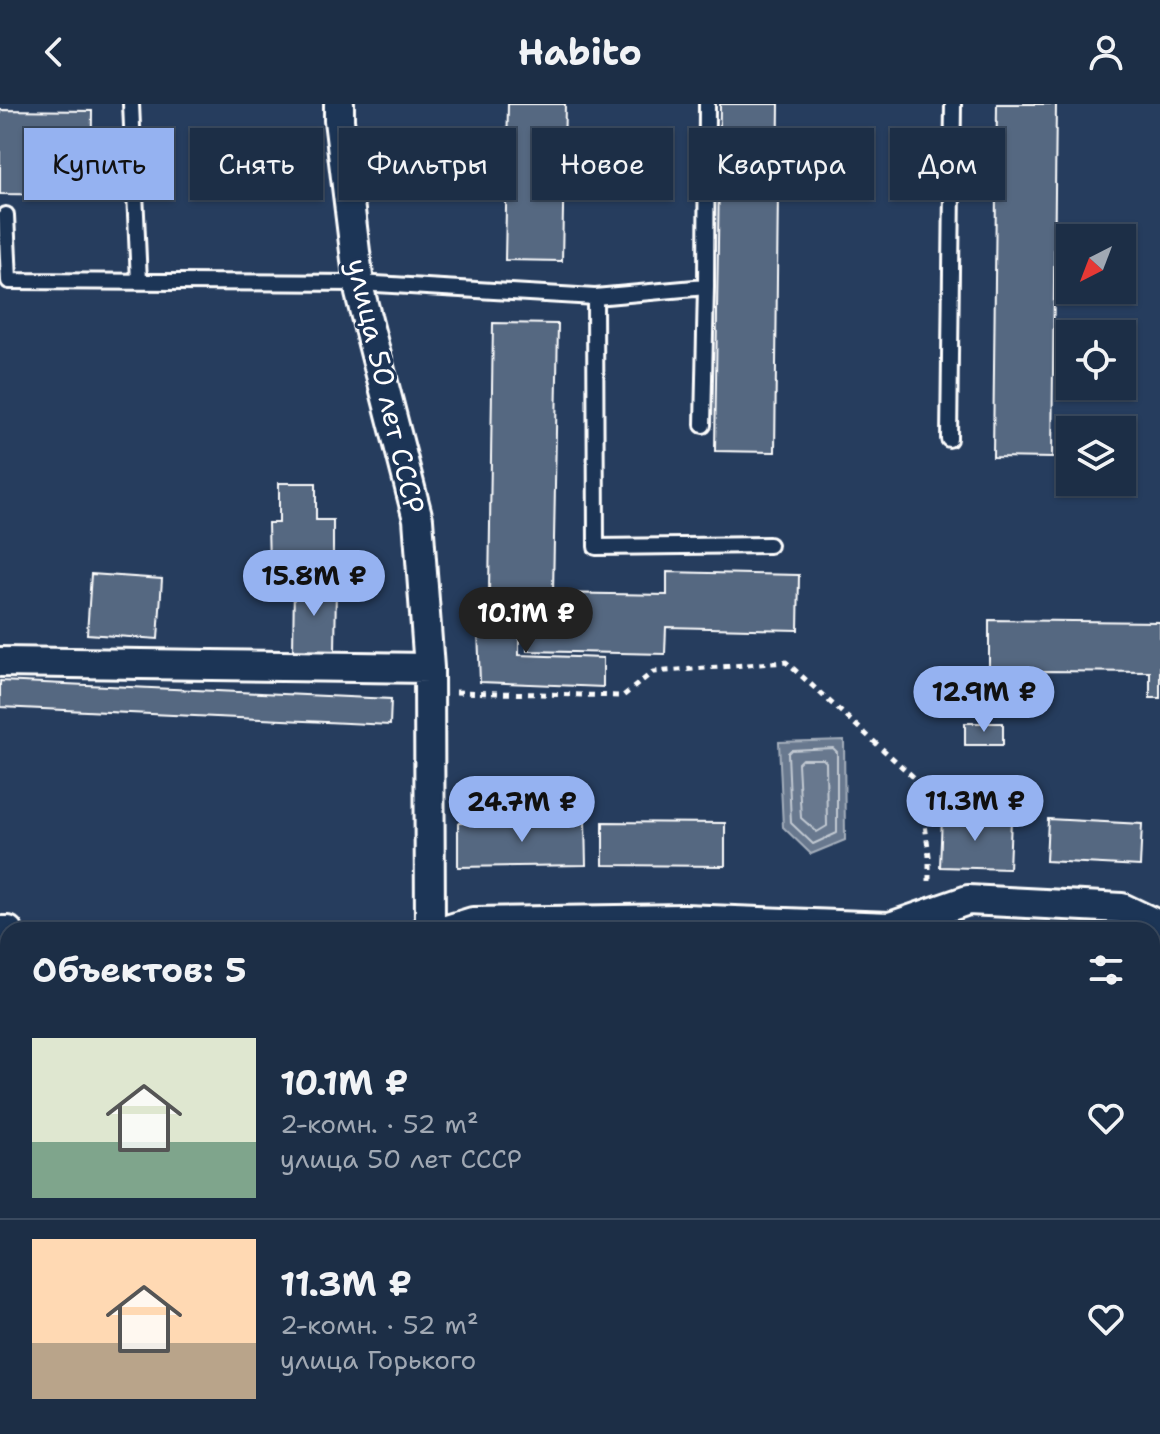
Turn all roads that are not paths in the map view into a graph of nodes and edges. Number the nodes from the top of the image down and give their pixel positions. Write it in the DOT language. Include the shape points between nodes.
graph roads {
  1 [pos="131,104"];
  2 [pos="339,104"];
  3 [pos="707,104"];
  4 [pos="953,104"];
  5 [pos="6,215"];
  6 [pos="139,281"];
  7 [pos="359,283"];
  8 [pos="706,287"];
  9 [pos="595,297"];
  10 [pos="703,425"];
  11 [pos="949,439"];
  12 [pos="769,545"];
  13 [pos="0,662"];
  14 [pos="429,680"];
  15 [pos="430,922"];
  16 [pos="473,922"];
  17 [pos="761,922"];
  18 [pos="905,922"];
  19 [pos="1152,922"];
  1 -- 6 [label="lane"];
  2 -- 7 [label="street, улица 50 лет СССР"];
  3 -- 8 [label="lane"];
  4 -- 11 [label="lane"];
  5 -- 6 [label="lane" via="9,281"];
  6 -- 7 [label="lane"];
  7 -- 9 [label="lane"];
  7 -- 14 [label="street, улица 50 лет СССР" via="418,519"];
  8 -- 9 [label="lane"];
  8 -- 10 [label="lane"];
  9 -- 12 [label="lane" via="596,547"];
  13 -- 14 [label="street"];
  14 -- 15 [label="street, улица 50 лет СССР"];
  16 -- 17 [label="street"];
  18 -- 19 [label="street" via="968,900 1122,908"];
}
